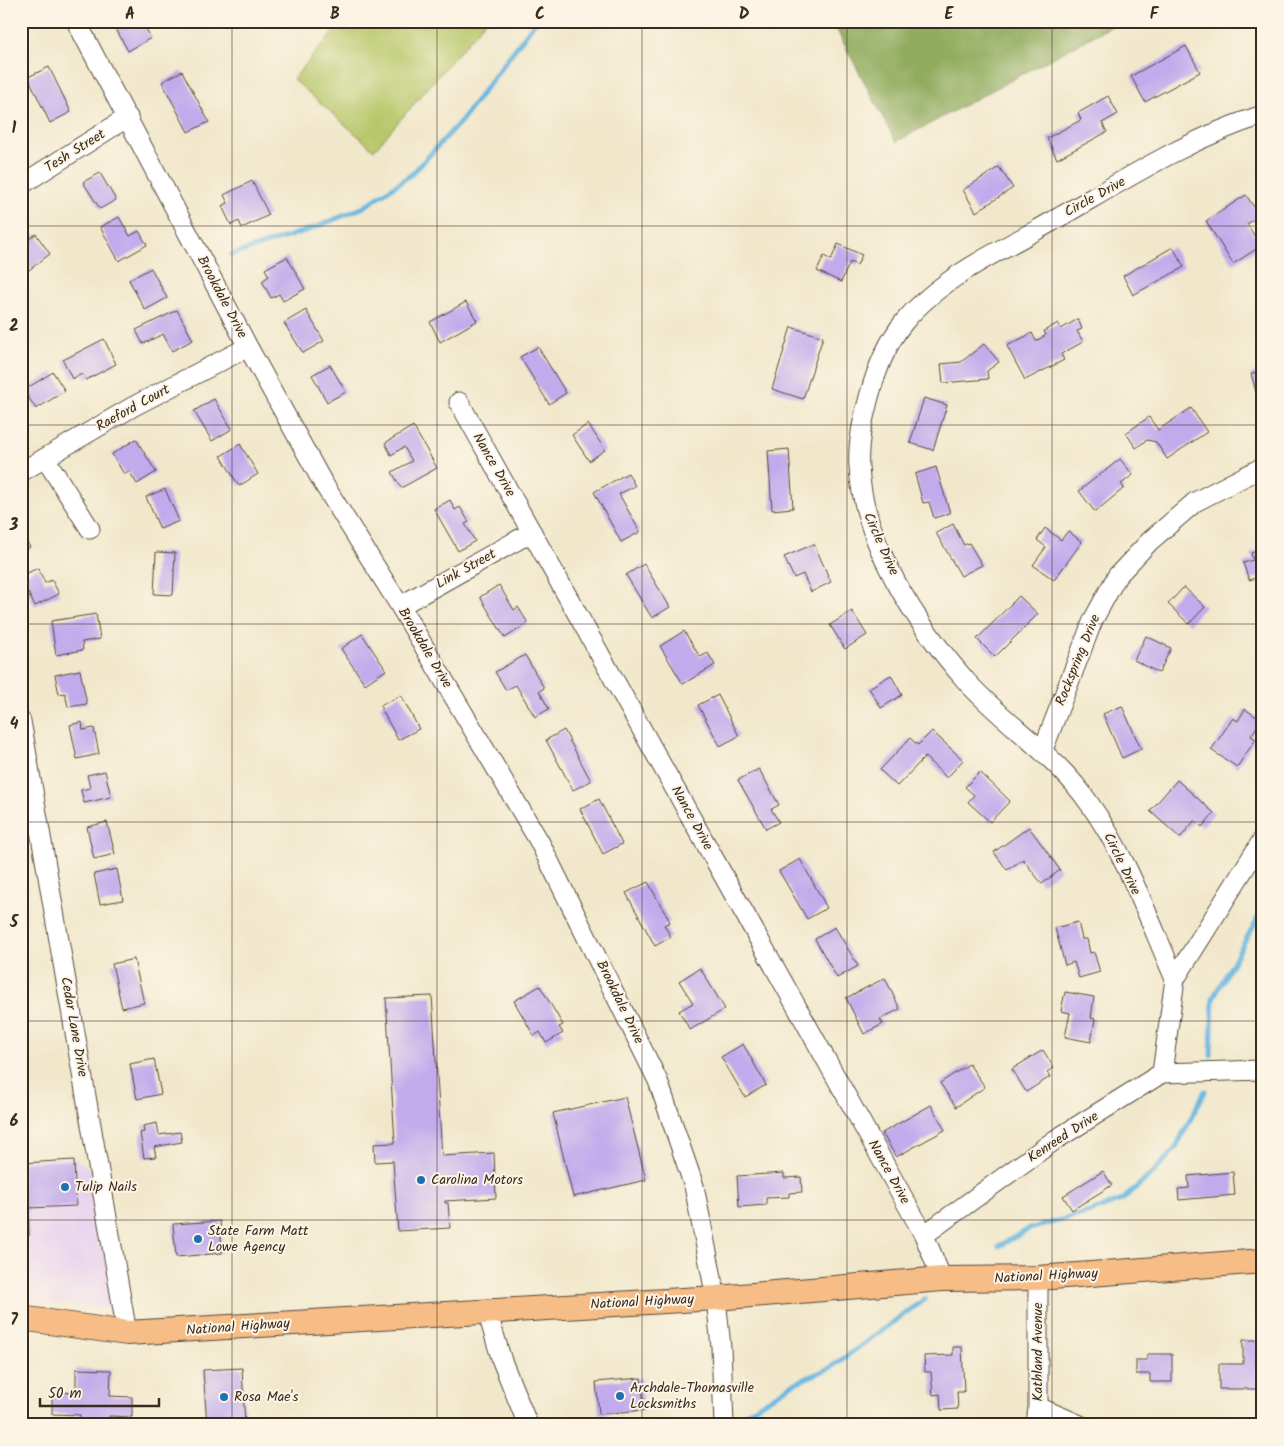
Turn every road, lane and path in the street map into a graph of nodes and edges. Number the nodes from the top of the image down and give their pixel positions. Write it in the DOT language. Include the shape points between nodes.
graph roads {
  1 [pos="76,21"];
  2 [pos="1263,115"];
  3 [pos="128,117"];
  4 [pos="21,185"];
  5 [pos="248,348"];
  6 [pos="458,402"];
  7 [pos="45,458"];
  8 [pos="1263,467"];
  9 [pos="21,472"];
  10 [pos="90,529"];
  11 [pos="532,532"];
  12 [pos="400,606"];
  13 [pos="21,721"];
  14 [pos="1043,750"];
  15 [pos="1263,839"];
  16 [pos="1175,979"];
  17 [pos="1263,1070"];
  18 [pos="1162,1073"];
  19 [pos="924,1235"];
  20 [pos="1263,1261"];
  21 [pos="1038,1278"];
  22 [pos="942,1279"];
  23 [pos="716,1298"];
  24 [pos="487,1311"];
  25 [pos="21,1318"];
  26 [pos="127,1333"];
  27 [pos="1037,1416"];
  28 [pos="528,1425"];
  29 [pos="724,1425"];
  30 [pos="1080,1425"];
  1 -- 3 [label="street, Brookdale Drive"];
  2 -- 14 [label="street, Circle Drive" via="1169,156 955,278 922,303 904,322 878,366 862,427 858,466 867,519 877,543 917,615 968,683"];
  3 -- 4 [label="street, Tesh Street"];
  3 -- 5 [label="street, Brookdale Drive"];
  5 -- 7 [label="street, Raeford Court" via="134,406"];
  5 -- 12 [label="street, Brookdale Drive" via="323,484"];
  6 -- 11 [label="street, Nance Drive"];
  7 -- 9 [label="street, Raeford Court"];
  7 -- 10 [label="street"];
  8 -- 14 [label="street, Rockspring Drive" via="1195,502 1150,541 1117,576 1092,620"];
  11 -- 12 [label="street, Link Street"];
  11 -- 19 [label="street, Nance Drive"];
  12 -- 23 [label="street, Brookdale Drive" via="540,841 658,1081 694,1186"];
  13 -- 26 [label="street, Cedar Lane Drive"];
  14 -- 16 [label="street, Circle Drive" via="1090,804 1120,853"];
  15 -- 16 [label="street"];
  16 -- 18 [label="street"];
  17 -- 18 [label="street"];
  18 -- 19 [label="street, Kenreed Drive" via="1055,1140"];
  19 -- 22 [label="street"];
  20 -- 21 [label="main road, National Highway"];
  21 -- 22 [label="main road, National Highway"];
  21 -- 27 [label="street, Kathland Avenue"];
  22 -- 23 [label="main road, National Highway"];
  23 -- 24 [label="main road, National Highway"];
  23 -- 29 [label="street, Brookdale Drive"];
  24 -- 26 [label="main road, National Highway"];
  24 -- 28 [label="street" via="502,1361"];
  25 -- 26 [label="main road, National Highway"];
  27 -- 30 [label="street"];
}
